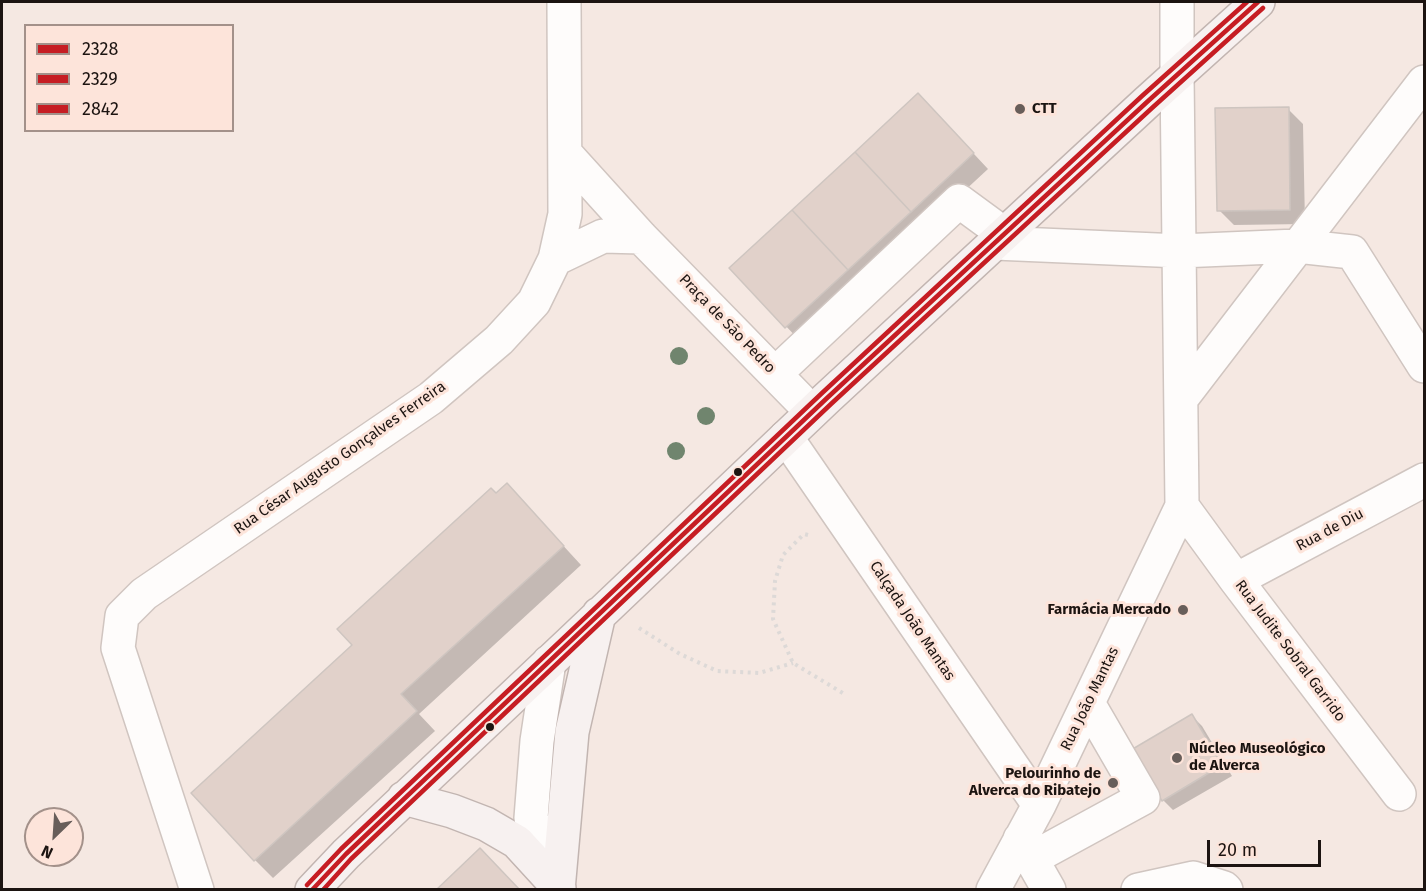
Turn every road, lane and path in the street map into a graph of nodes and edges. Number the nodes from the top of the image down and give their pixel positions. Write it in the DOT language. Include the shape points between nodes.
graph roads {
  1 [pos="564,2"];
  2 [pos="1177,2"];
  3 [pos="1258,2"];
  4 [pos="1177,75"];
  5 [pos="1425,82"];
  6 [pos="565,153"];
  7 [pos="641,237"];
  8 [pos="999,238"];
  9 [pos="1298,246"];
  10 [pos="1180,251"];
  11 [pos="555,259"];
  12 [pos="1425,366"];
  13 [pos="775,374"];
  14 [pos="1181,399"];
  15 [pos="812,412"];
  16 [pos="786,437"];
  17 [pos="1425,480"];
  18 [pos="1182,506"];
  19 [pos="814,537"];
  20 [pos="1236,579"];
  21 [pos="603,611"];
  22 [pos="549,662"];
  23 [pos="793,663"];
  24 [pos="846,695"];
  25 [pos="1088,703"];
  26 [pos="1399,794"];
  27 [pos="404,798"];
  28 [pos="1038,805"];
  29 [pos="1025,849"];
  30 [pos="559,889"];
  31 [pos="197,890"];
  32 [pos="312,890"];
  33 [pos="993,890"];
  34 [pos="1049,890"];
  35 [pos="1138,890"];
  36 [pos="1226,890"];
  1 -- 6 [label="street, Rua César Augusto Gonçalves Ferreira"];
  2 -- 4 [label="street"];
  3 -- 4 [label="main road"];
  4 -- 8 [label="main road"];
  4 -- 10 [label="street"];
  5 -- 9 [label="street"];
  6 -- 7 [label="street, Praça de São Pedro"];
  6 -- 11 [label="street, Rua César Augusto Gonçalves Ferreira" via="565,214"];
  7 -- 11 [label="street" via="603,236"];
  7 -- 13 [label="street, Praça de São Pedro"];
  8 -- 10 [label="street"];
  8 -- 13 [label="street" via="958,201"];
  8 -- 15 [label="main road"];
  9 -- 10 [label="street"];
  9 -- 12 [label="street" via="1352,252"];
  9 -- 14 [label="street"];
  10 -- 14 [label="street"];
  11 -- 31 [label="street, Rua César Augusto Gonçalves Ferreira" via="534,302 499,340 431,398 144,594 122,616 118,648"];
  13 -- 15 [label="street, Praça de São Pedro"];
  14 -- 18 [label="street"];
  15 -- 16 [label="main road"];
  16 -- 21 [label="main road"];
  16 -- 28 [label="street, Calçada João Mantas"];
  17 -- 20 [label="street, Rua de Diu"];
  18 -- 20 [label="street, Rua Judite Sobral Garrido"];
  18 -- 25 [label="street, Rua João Mantas"];
  19 -- 23 [label="path" via="804,534 783,555 775,581 773,620"];
  20 -- 26 [label="street, Rua Judite Sobral Garrido"];
  21 -- 22 [label="main road"];
  21 -- 23 [label="path" via="717,671 759,673"];
  21 -- 30 [label="main road" via="572,732"];
  22 -- 27 [label="main road"];
  22 -- 30 [label="street" via="531,818"];
  23 -- 24 [label="path"];
  25 -- 28 [label="street, Rua João Mantas"];
  25 -- 29 [label="street" via="1143,798"];
  27 -- 30 [label="main road" via="486,824 518,842"];
  27 -- 32 [label="main road"];
  28 -- 29 [label="street, Rua João Mantas"];
  29 -- 33 [label="street, Rua João Mantas"];
  29 -- 34 [label="street"];
  35 -- 36 [label="street" via="1193,878"];
}
